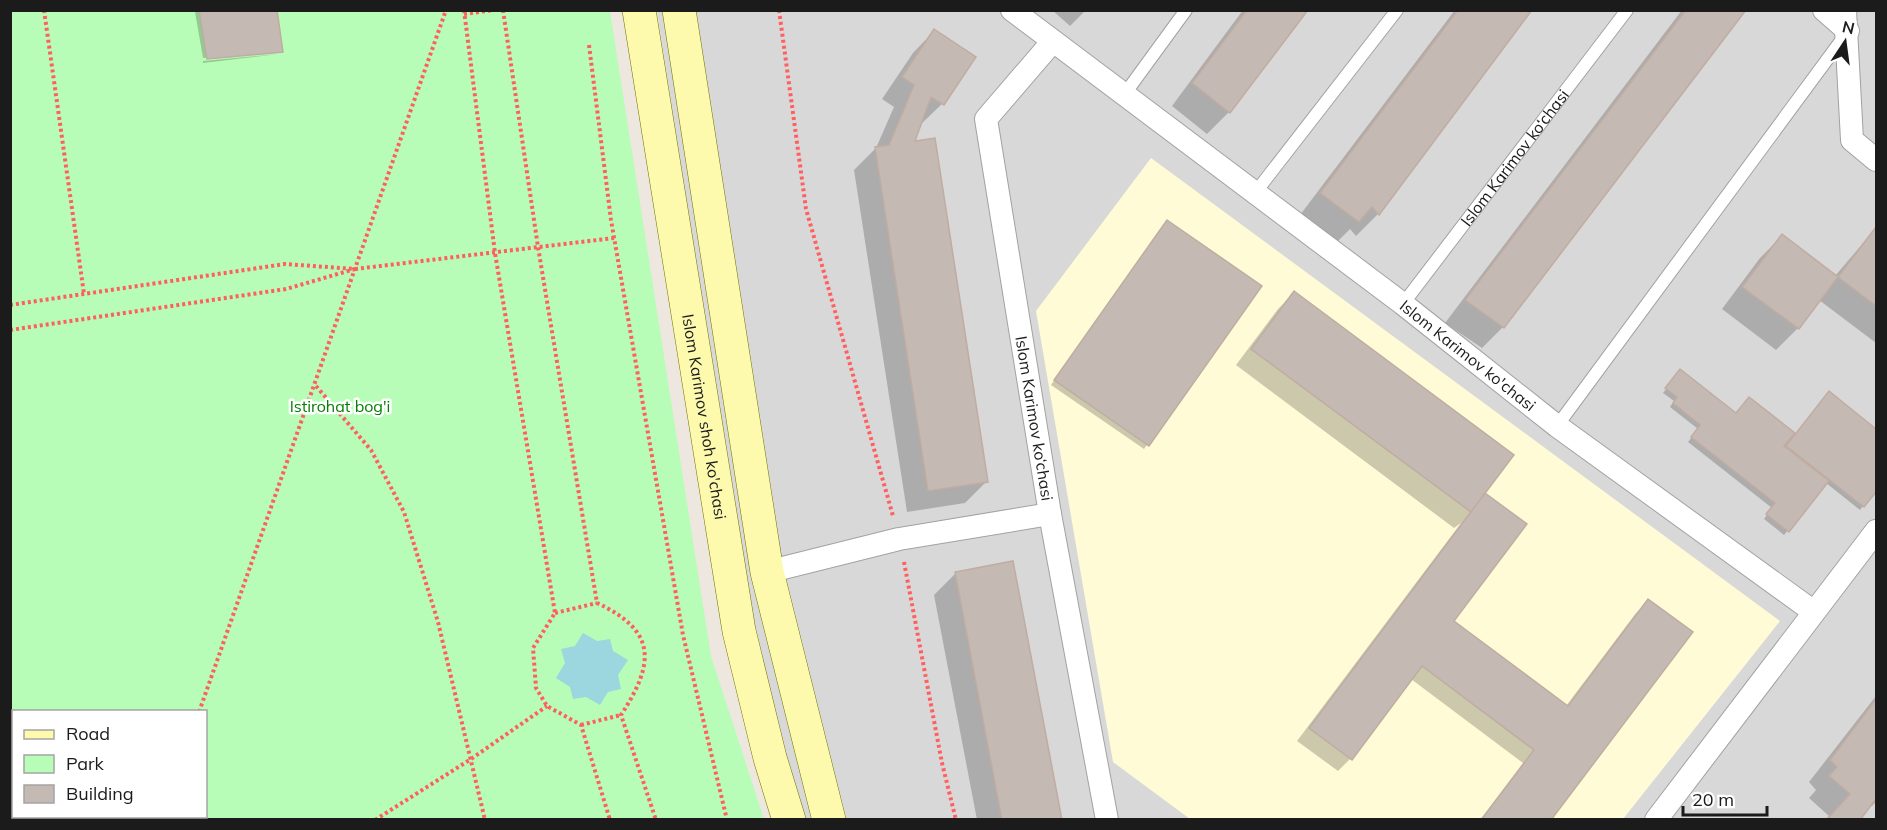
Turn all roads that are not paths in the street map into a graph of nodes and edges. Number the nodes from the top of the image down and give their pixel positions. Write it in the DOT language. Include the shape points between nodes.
graph roads {
  1 [pos="639,10"];
  2 [pos="679,10"];
  3 [pos="1012,10"];
  4 [pos="1186,10"];
  5 [pos="1396,10"];
  6 [pos="1627,10"];
  7 [pos="1824,10"];
  8 [pos="1847,21"];
  9 [pos="1053,41"];
  10 [pos="1124,95"];
  11 [pos="1876,160"];
  12 [pos="1256,193"];
  13 [pos="1403,304"];
  14 [pos="1557,426"];
  15 [pos="1050,514"];
  16 [pos="1876,531"];
  17 [pos="767,572"];
  18 [pos="1814,612"];
  19 [pos="789,819"];
  20 [pos="829,819"];
  21 [pos="1107,819"];
  22 [pos="1656,819"];
  1 -- 19 [label="main road, Islom Karimov shoh ko'chasi" via="737,620"];
  2 -- 17 [label="main road"];
  3 -- 9 [label="street, Islom Karimov ko'chasi"];
  4 -- 10 [label="lane"];
  5 -- 12 [label="lane"];
  6 -- 13 [label="lane, Islom Karimov ko‘chasi"];
  7 -- 8 [label="street"];
  8 -- 11 [label="street" via="1852,140"];
  8 -- 14 [label="lane"];
  9 -- 10 [label="street, Islom Karimov ko'chasi"];
  9 -- 15 [label="street, Islom Karimov ko‘chasi" via="986,119"];
  10 -- 12 [label="street, Islom Karimov ko'chasi"];
  12 -- 13 [label="street, Islom Karimov ko'chasi"];
  13 -- 14 [label="street, Islom Karimov ko'chasi"];
  14 -- 18 [label="street, Islom Karimov ko'chasi"];
  15 -- 17 [label="street" via="899,539"];
  15 -- 21 [label="street, Islom Karimov ko‘chasi"];
  16 -- 18 [label="street"];
  17 -- 20 [label="main road"];
  18 -- 22 [label="street"];
}
